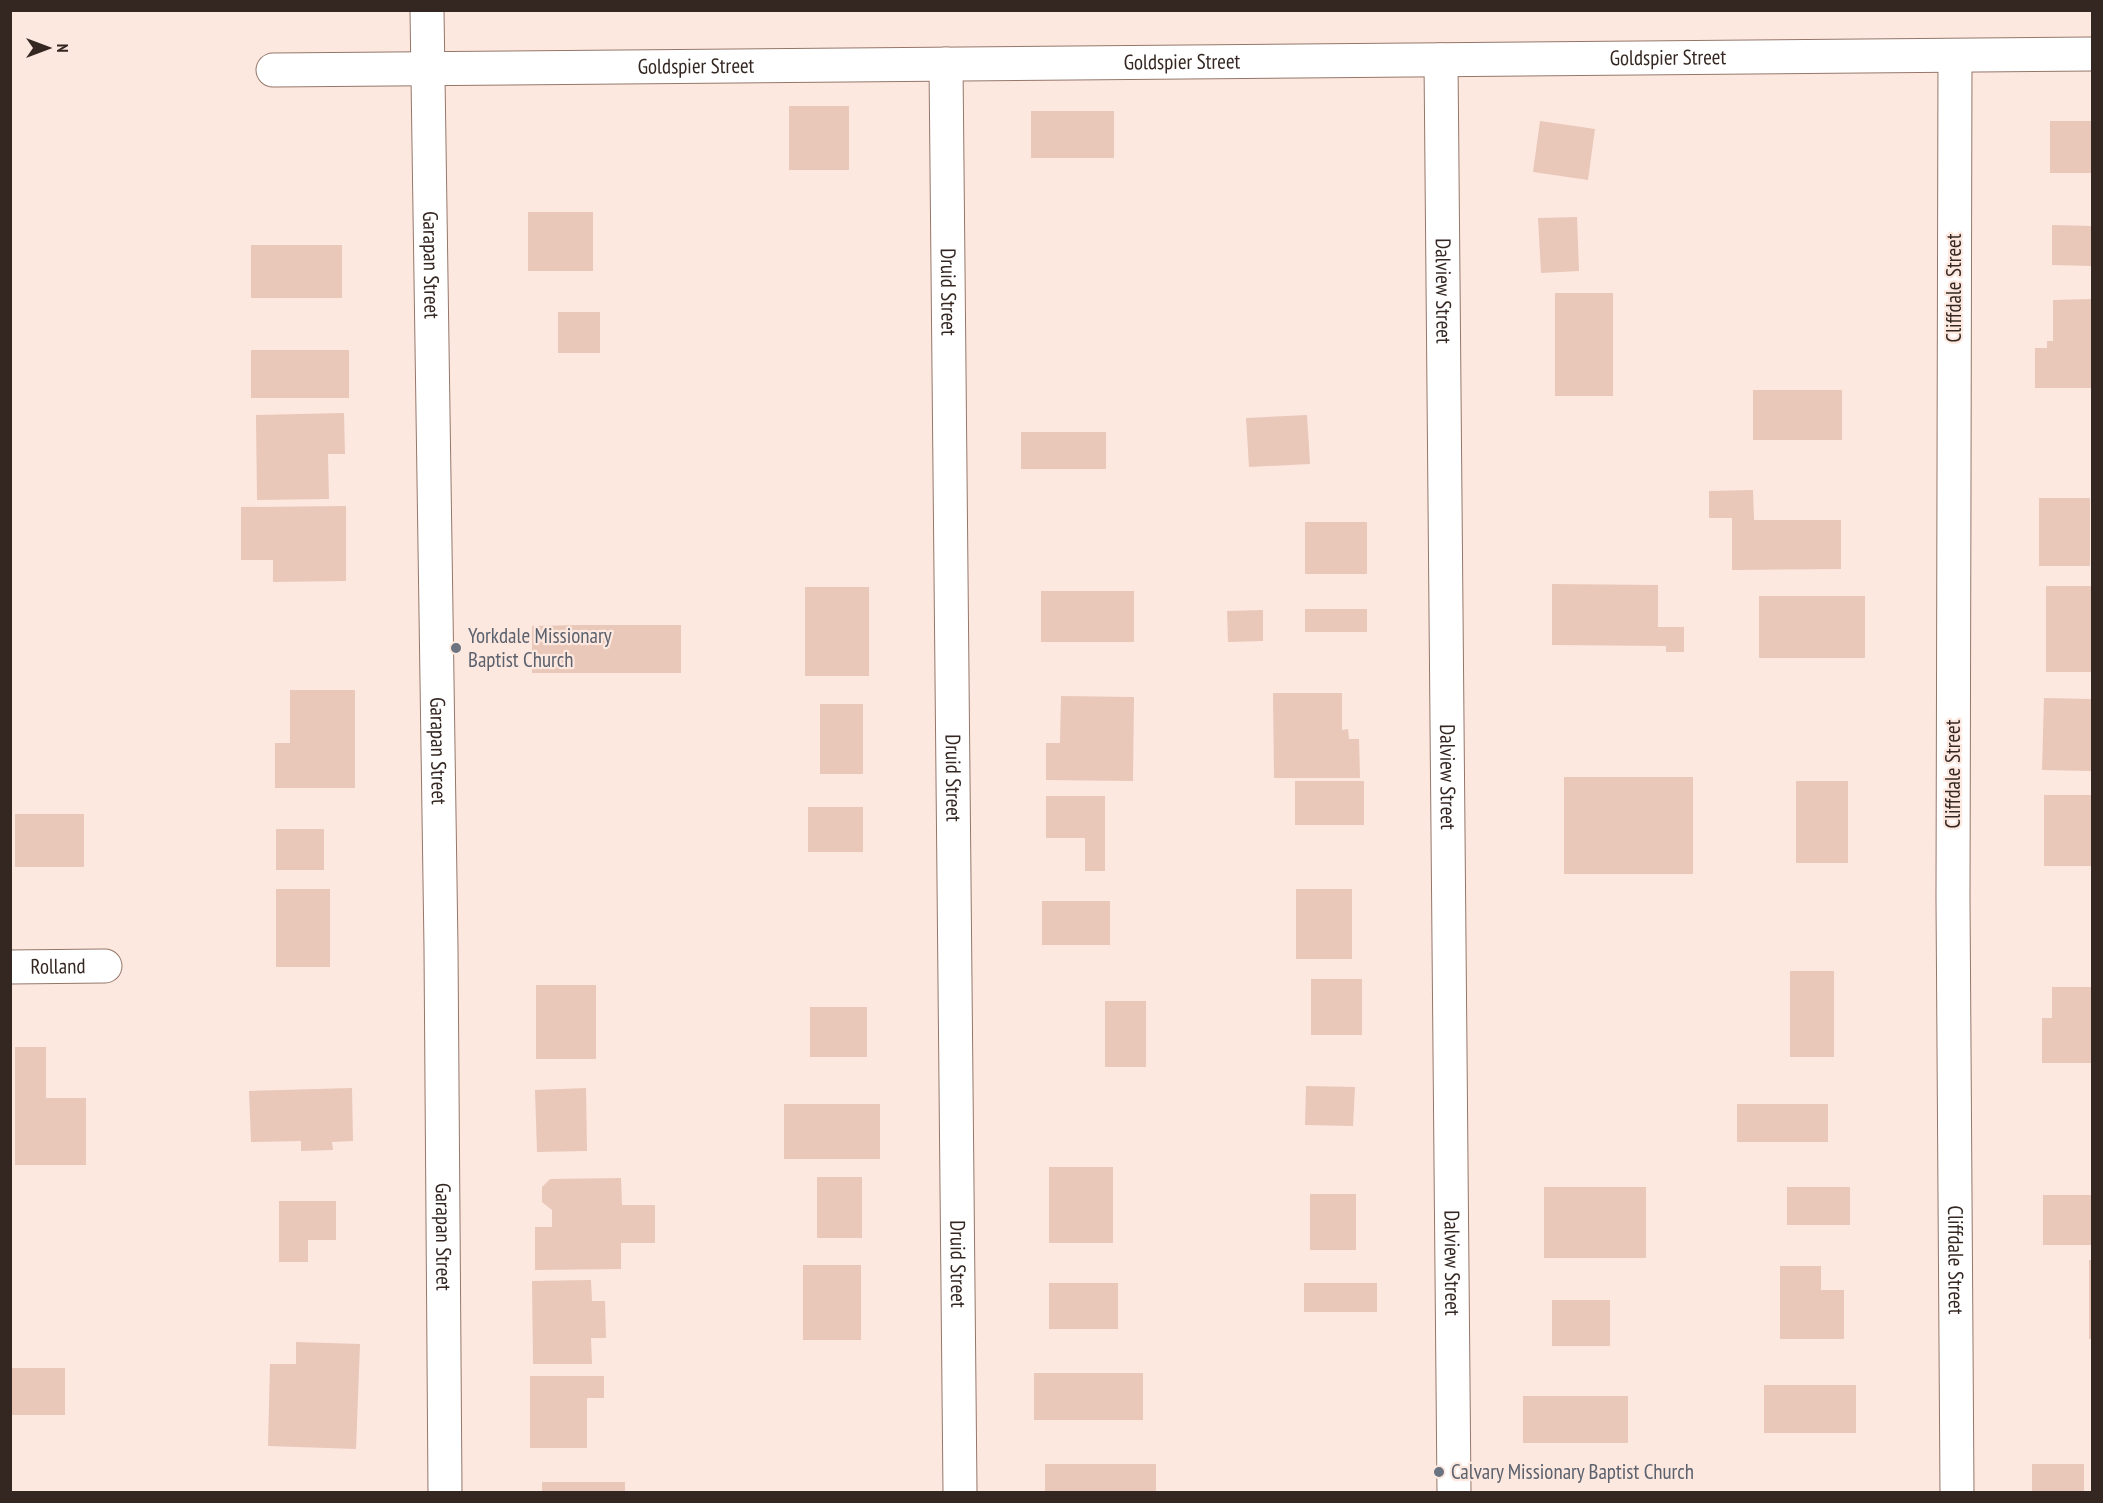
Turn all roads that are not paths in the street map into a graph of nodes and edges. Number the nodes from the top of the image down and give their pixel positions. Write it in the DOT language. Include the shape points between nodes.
graph roads {
  1 [pos="427,10"];
  2 [pos="2092,54"];
  3 [pos="1954,56"];
  4 [pos="1441,60"];
  5 [pos="946,64"];
  6 [pos="427,69"];
  7 [pos="273,70"];
  8 [pos="105,966"];
  9 [pos="10,968"];
  10 [pos="445,1492"];
  11 [pos="960,1492"];
  12 [pos="1454,1492"];
  13 [pos="1957,1492"];
  1 -- 6 [label="street, Garapan Street"];
  2 -- 3 [label="street, Goldspier Street"];
  3 -- 4 [label="street, Goldspier Street"];
  3 -- 13 [label="street, Cliffdale Street"];
  4 -- 5 [label="street, Goldspier Street"];
  4 -- 12 [label="street, Dalview Street"];
  5 -- 6 [label="street, Goldspier Street"];
  5 -- 11 [label="street, Druid Street"];
  6 -- 7 [label="street, Goldspier Street"];
  6 -- 10 [label="street, Garapan Street" via="441,924"];
  8 -- 9 [label="street, Rolland"];
}
